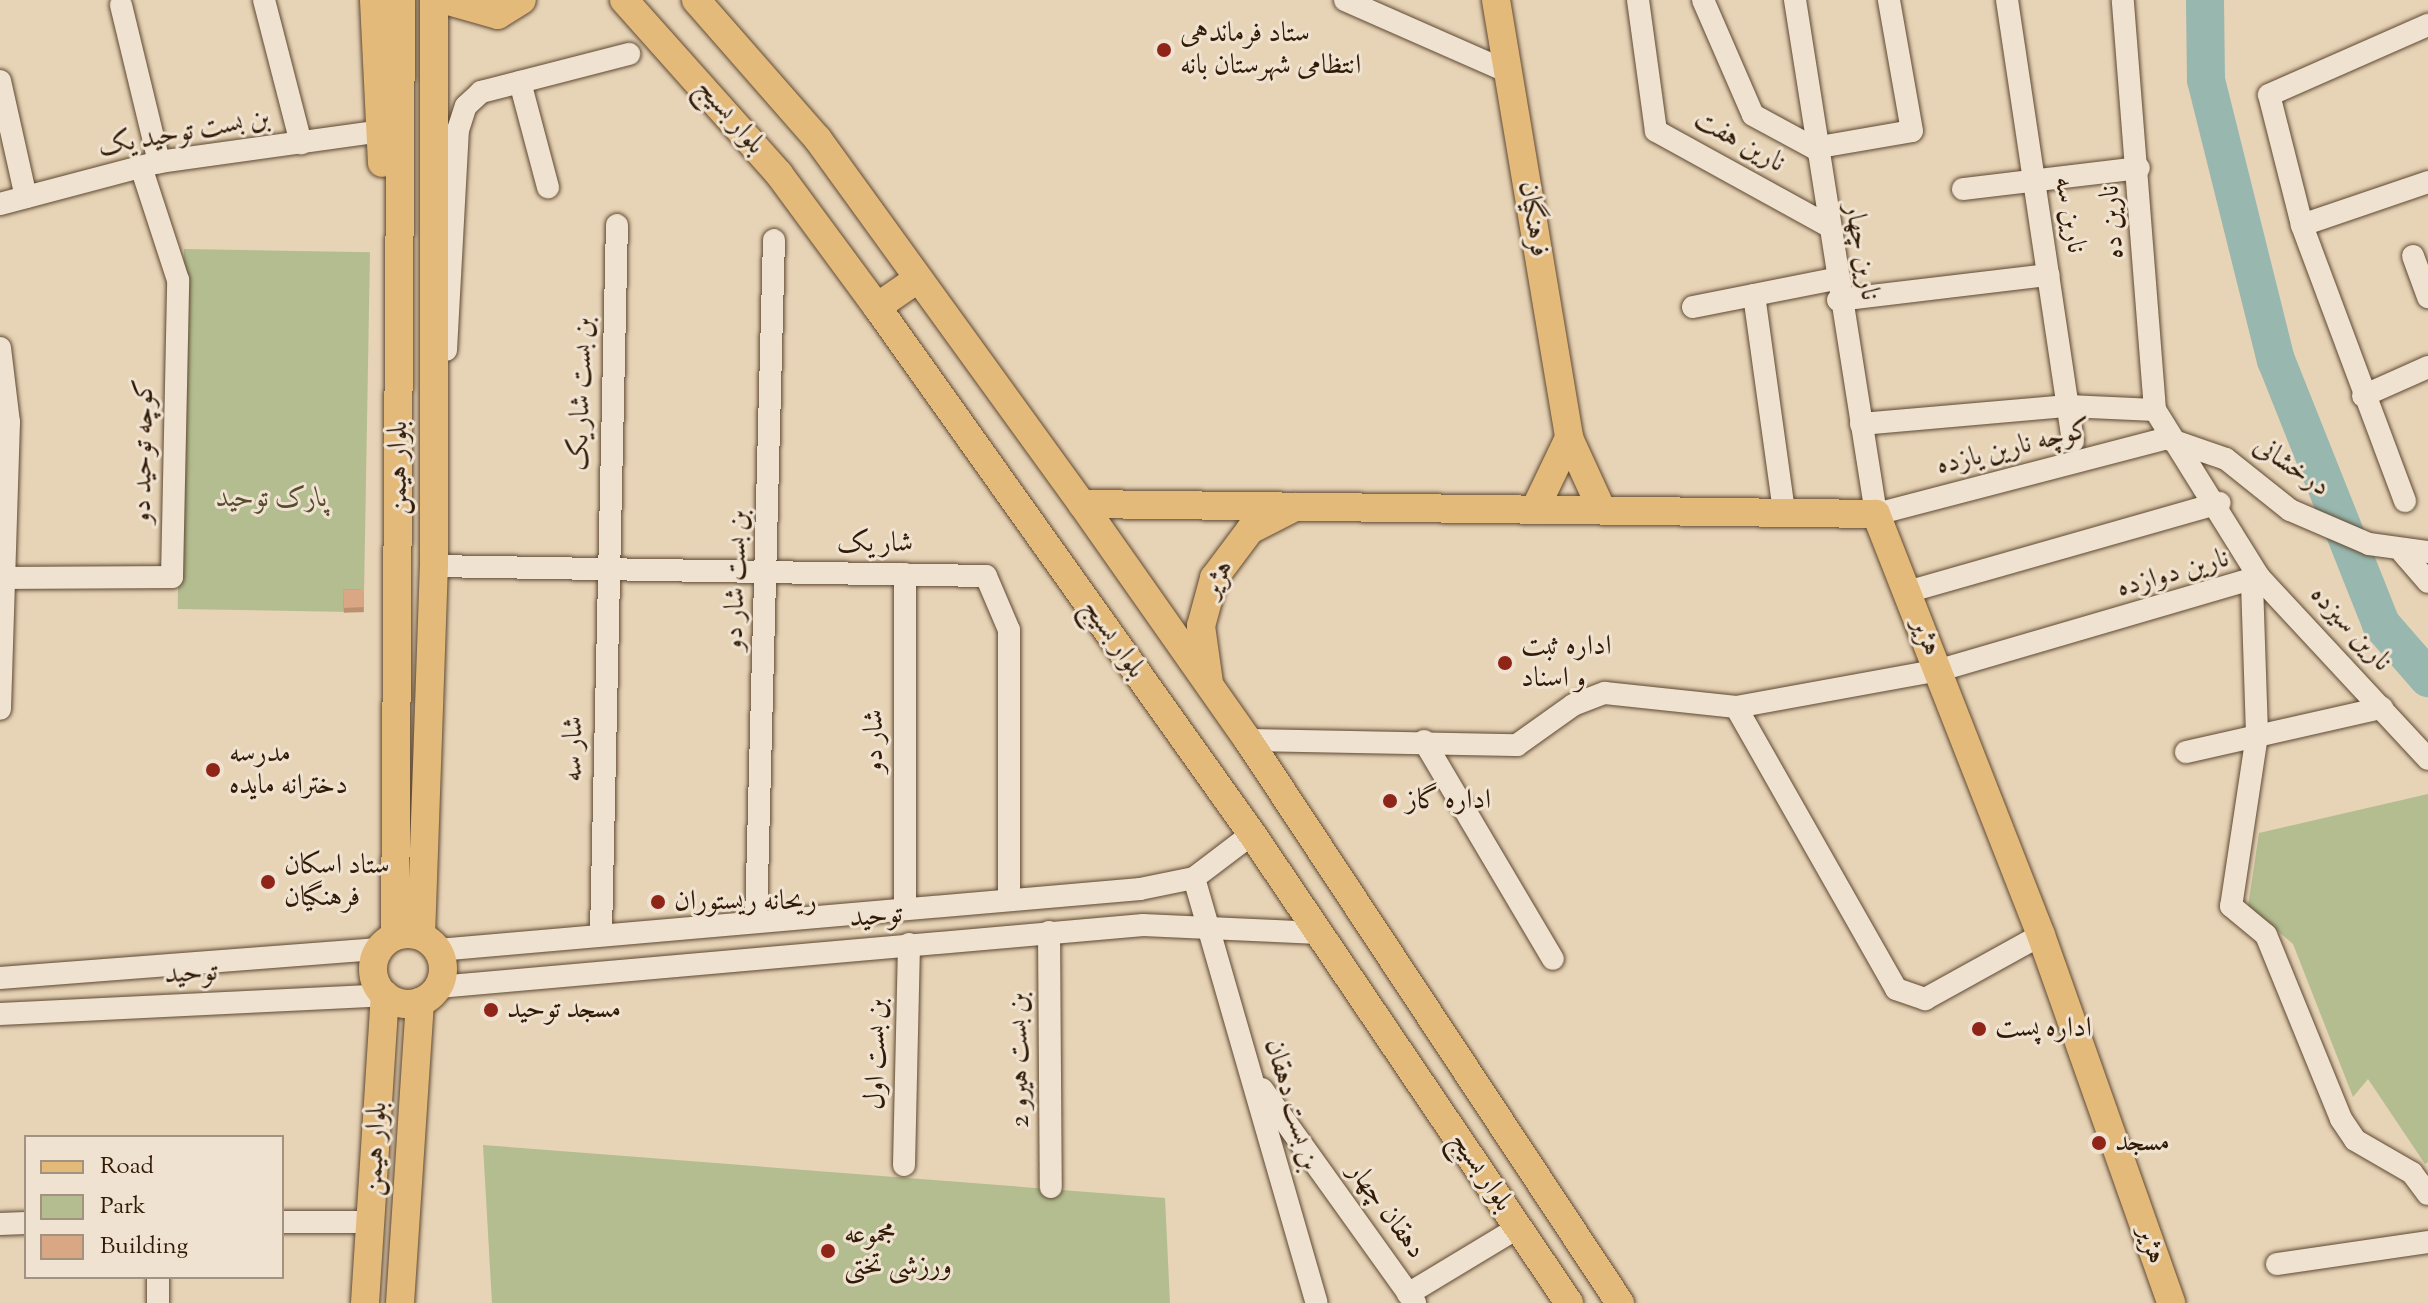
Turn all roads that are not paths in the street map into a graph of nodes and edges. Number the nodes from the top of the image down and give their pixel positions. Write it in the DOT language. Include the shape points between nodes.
graph roads {
  1 [pos="264,0"];
  2 [pos="374,0"];
  3 [pos="401,0"];
  4 [pos="434,0"];
  5 [pos="445,0"];
  6 [pos="522,0"];
  7 [pos="624,0"];
  8 [pos="696,0"];
  9 [pos="1345,0"];
  10 [pos="1496,0"];
  11 [pos="1638,0"];
  12 [pos="1703,0"];
  13 [pos="1795,0"];
  14 [pos="1889,0"];
  15 [pos="2007,0"];
  16 [pos="2123,0"];
  17 [pos="121,5"];
  18 [pos="2428,25"];
  19 [pos="629,54"];
  20 [pos="1508,72"];
  21 [pos="0,81"];
  22 [pos="520,82"];
  23 [pos="381,131"];
  24 [pos="301,143"];
  25 [pos="1814,148"];
  26 [pos="150,164"];
  27 [pos="2139,168"];
  28 [pos="2032,179"];
  29 [pos="2428,182"];
  30 [pos="548,187"];
  31 [pos="1963,189"];
  32 [pos="26,197"];
  33 [pos="0,204"];
  34 [pos="1825,224"];
  35 [pos="617,225"];
  36 [pos="2302,225"];
  37 [pos="774,240"];
  38 [pos="2413,256"];
  39 [pos="399,262"];
  40 [pos="2049,275"];
  41 [pos="916,280"];
  42 [pos="1837,290"];
  43 [pos="1754,295"];
  44 [pos="2428,297"];
  45 [pos="877,307"];
  46 [pos="1693,307"];
  47 [pos="0,348"];
  48 [pos="2428,367"];
  49 [pos="2363,396"];
  50 [pos="2068,406"];
  51 [pos="2155,410"];
  52 [pos="1861,424"];
  53 [pos="1569,438"];
  54 [pos="2167,438"];
  55 [pos="2073,441"];
  56 [pos="431,449"];
  57 [pos="2405,501"];
  58 [pos="2220,503"];
  59 [pos="1082,504"];
  60 [pos="1299,505"];
  61 [pos="1535,509"];
  62 [pos="1602,510"];
  63 [pos="1784,512"];
  64 [pos="1876,514"];
  65 [pos="2428,552"];
  66 [pos="2403,553"];
  67 [pos="434,566"];
  68 [pos="606,566"];
  69 [pos="768,573"];
  70 [pos="905,574"];
  71 [pos="6,578"];
  72 [pos="2255,580"];
  73 [pos="2428,582"];
  74 [pos="1907,592"];
  75 [pos="1940,670"];
  76 [pos="0,685"];
  77 [pos="1209,688"];
  78 [pos="1736,707"];
  79 [pos="2382,708"];
  80 [pos="0,709"];
  81 [pos="2257,735"];
  82 [pos="1248,740"];
  83 [pos="1424,741"];
  84 [pos="2186,752"];
  85 [pos="2428,759"];
  86 [pos="1252,834"];
  87 [pos="1194,878"];
  88 [pos="1009,900"];
  89 [pos="905,909"];
  90 [pos="756,921"];
  91 [pos="1208,923"];
  92 [pos="1049,932"];
  93 [pos="601,933"];
  94 [pos="1319,933"];
  95 [pos="2041,935"];
  96 [pos="408,943"];
  97 [pos="909,944"];
  98 [pos="497,946"];
  99 [pos="1553,959"];
  100 [pos="0,978"];
  101 [pos="500,979"];
  102 [pos="429,994"];
  103 [pos="385,995"];
  104 [pos="0,1014"];
  105 [pos="1252,1075"];
  106 [pos="904,1165"];
  107 [pos="1051,1187"];
  108 [pos="2428,1194"];
  109 [pos="284,1222"];
  110 [pos="371,1222"];
  111 [pos="24,1223"];
  112 [pos="0,1224"];
  113 [pos="406,1225"];
  114 [pos="1519,1227"];
  115 [pos="2428,1242"];
  116 [pos="2277,1264"];
  117 [pos="158,1279"];
  118 [pos="1412,1298"];
  119 [pos="158,1303"];
  120 [pos="365,1303"];
  121 [pos="400,1303"];
  122 [pos="1317,1303"];
  123 [pos="1569,1303"];
  124 [pos="1620,1303"];
  125 [pos="2171,1303"];
  1 -- 24 [label="street"];
  2 -- 23 [label="main road"];
  3 -- 39 [label="main road, بلوار هیمن"];
  4 -- 56 [label="main road, بلوار هیمن"];
  5 -- 6 [label="main road" via="498,15"];
  7 -- 45 [label="main road, بلوار بسیج" via="779,174"];
  8 -- 41 [label="main road, بلوار بسیج" via="817,138"];
  9 -- 20 [label="street"];
  10 -- 20 [label="main road, فرهنگیان"];
  11 -- 34 [label="street, نارین هفت" via="1656,131"];
  12 -- 25 [label="street" via="1753,115"];
  13 -- 25 [label="street, نارین چهار"];
  14 -- 25 [label="street" via="1912,131"];
  15 -- 28 [label="street, نارین سه"];
  16 -- 27 [label="street, نارین ده"];
  17 -- 26 [label="street"];
  18 -- 36 [label="street" via="2271,89 2268,102"];
  19 -- 22 [label="street"];
  20 -- 53 [label="main road, فرهنگیان"];
  21 -- 32 [label="street"];
  22 -- 30 [label="street"];
  22 -- 56 [label="street" via="481,92 466,106 458,130 446,349"];
  23 -- 24 [label="street, بن بست توحید یک"];
  23 -- 39 [label="main road" via="385,209"];
  24 -- 26 [label="street, بن بست توحید یک"];
  25 -- 34 [label="street, نارین چهار"];
  26 -- 32 [label="street, بن بست توحید یک"];
  26 -- 71 [label="street, کوچه توحید دو" via="178,280 172,577"];
  27 -- 28 [label="street"];
  27 -- 51 [label="street, نارین ده"];
  28 -- 31 [label="street"];
  28 -- 40 [label="street, نارین سه"];
  29 -- 36 [label="street"];
  32 -- 33 [label="street, بن بست توحید یک"];
  34 -- 42 [label="street, نارین چهار"];
  35 -- 68 [label="street, بن بست شار یک"];
  36 -- 49 [label="street"];
  37 -- 69 [label="street, بن بست شار دو"];
  38 -- 44 [label="street"];
  39 -- 96 [label="main road, بلوار هیمن"];
  40 -- 42 [label="street"];
  40 -- 50 [label="street, نارین سه"];
  41 -- 45 [label="main road"];
  41 -- 59 [label="main road, بلوار بسیج"];
  42 -- 43 [label="street"];
  42 -- 52 [label="street, نارین چهار"];
  43 -- 46 [label="street"];
  43 -- 63 [label="street"];
  45 -- 86 [label="main road, بلوار بسیج"];
  47 -- 71 [label="street" via="9,422"];
  48 -- 49 [label="street"];
  49 -- 57 [label="street"];
  50 -- 51 [label="street"];
  50 -- 52 [label="street"];
  50 -- 55 [label="street, نارین سه"];
  51 -- 54 [label="street, نارین ده"];
  52 -- 64 [label="street, نارین چهار"];
  53 -- 61 [label="main road"];
  53 -- 62 [label="main road, فرهنگیان"];
  54 -- 58 [label="street, نارین دوازده"];
  54 -- 64 [label="street, کوچه نارین یازده"];
  54 -- 66 [label="street, درخشانی" via="2226,459 2290,510"];
  56 -- 67 [label="main road, بلوار هیمن"];
  58 -- 72 [label="street, نارین دوازده"];
  58 -- 74 [label="street"];
  59 -- 60 [label="main road, هژیر"];
  59 -- 77 [label="main road, بلوار بسیج"];
  60 -- 61 [label="main road, هژیر"];
  60 -- 77 [label="main road, هژیر" via="1250,530 1214,578 1201,626"];
  61 -- 62 [label="main road, هژیر"];
  62 -- 63 [label="main road, هژیر"];
  63 -- 64 [label="main road, هژیر"];
  64 -- 74 [label="main road, هژیر"];
  65 -- 66 [label="street, درخشانی"];
  66 -- 73 [label="street"];
  67 -- 68 [label="street, شار یک"];
  67 -- 96 [label="main road, بلوار هیمن"];
  68 -- 69 [label="street, شار یک"];
  68 -- 93 [label="street, شار سه"];
  69 -- 70 [label="street, شار یک"];
  69 -- 90 [label="street, بن بست شار دو"];
  70 -- 88 [label="street, شار یک" via="986,576 1009,630"];
  70 -- 89 [label="street, شار دو"];
  71 -- 76 [label="street"];
  72 -- 75 [label="street, نارین دوازده"];
  72 -- 79 [label="street, نارین سیزده"];
  72 -- 81 [label="street"];
  74 -- 75 [label="main road, هژیر"];
  75 -- 78 [label="street, نارین دوازده"];
  75 -- 95 [label="main road, هژیر"];
  76 -- 80 [label="street"];
  77 -- 82 [label="main road, بلوار بسیج"];
  78 -- 83 [label="street, نارین دوازده" via="1605,693 1573,705 1517,745"];
  78 -- 95 [label="street" via="1896,989 1925,999"];
  79 -- 81 [label="street"];
  79 -- 85 [label="street, نارین سیزده"];
  81 -- 84 [label="street"];
  81 -- 108 [label="street" via="2239,822 2234,914 2266,935 2355,1140 2412,1173"];
  82 -- 83 [label="street, نارین دوازده"];
  82 -- 124 [label="main road, بلوار بسیج"];
  83 -- 99 [label="street"];
  86 -- 87 [label="street"];
  86 -- 94 [label="main road, بلوار بسیج"];
  87 -- 88 [label="street, توحید"];
  87 -- 91 [label="street, بن بست دهقان"];
  88 -- 89 [label="street, توحید"];
  89 -- 90 [label="street, توحید"];
  90 -- 93 [label="street, توحید"];
  91 -- 92 [label="street, توحید"];
  91 -- 94 [label="street, توحید"];
  91 -- 105 [label="street, بن بست دهقان"];
  92 -- 97 [label="street, توحید"];
  92 -- 107 [label="street, بن بست هیرو 2"];
  93 -- 98 [label="street, توحید"];
  94 -- 114 [label="main road, بلوار بسیج"];
  95 -- 125 [label="main road, هژیر"];
  96 -- 98 [label="street, توحید"];
  96 -- 100 [label="street, توحید"];
  96 -- 102 [label="main road, بلوار هیمن"];
  96 -- 103 [label="main road, بلوار هیمن" via="374,978"];
  97 -- 101 [label="street, توحید"];
  97 -- 106 [label="street, بن بست اول"];
  98 -- 101 [label="street"];
  101 -- 102 [label="street, توحید"];
  102 -- 103 [label="main road"];
  102 -- 113 [label="main road, بلوار هیمن"];
  103 -- 104 [label="street, توحید"];
  103 -- 110 [label="main road, بلوار هیمن"];
  105 -- 118 [label="street, دهقان چهار"];
  105 -- 122 [label="street, بن بست دهقان"];
  109 -- 110 [label="street"];
  110 -- 113 [label="main road"];
  110 -- 120 [label="main road, بلوار هیمن"];
  111 -- 112 [label="street"];
  113 -- 121 [label="main road, بلوار هیمن"];
  114 -- 118 [label="street"];
  114 -- 123 [label="main road, بلوار بسیج"];
  115 -- 116 [label="street"];
  117 -- 119 [label="street"];
}
